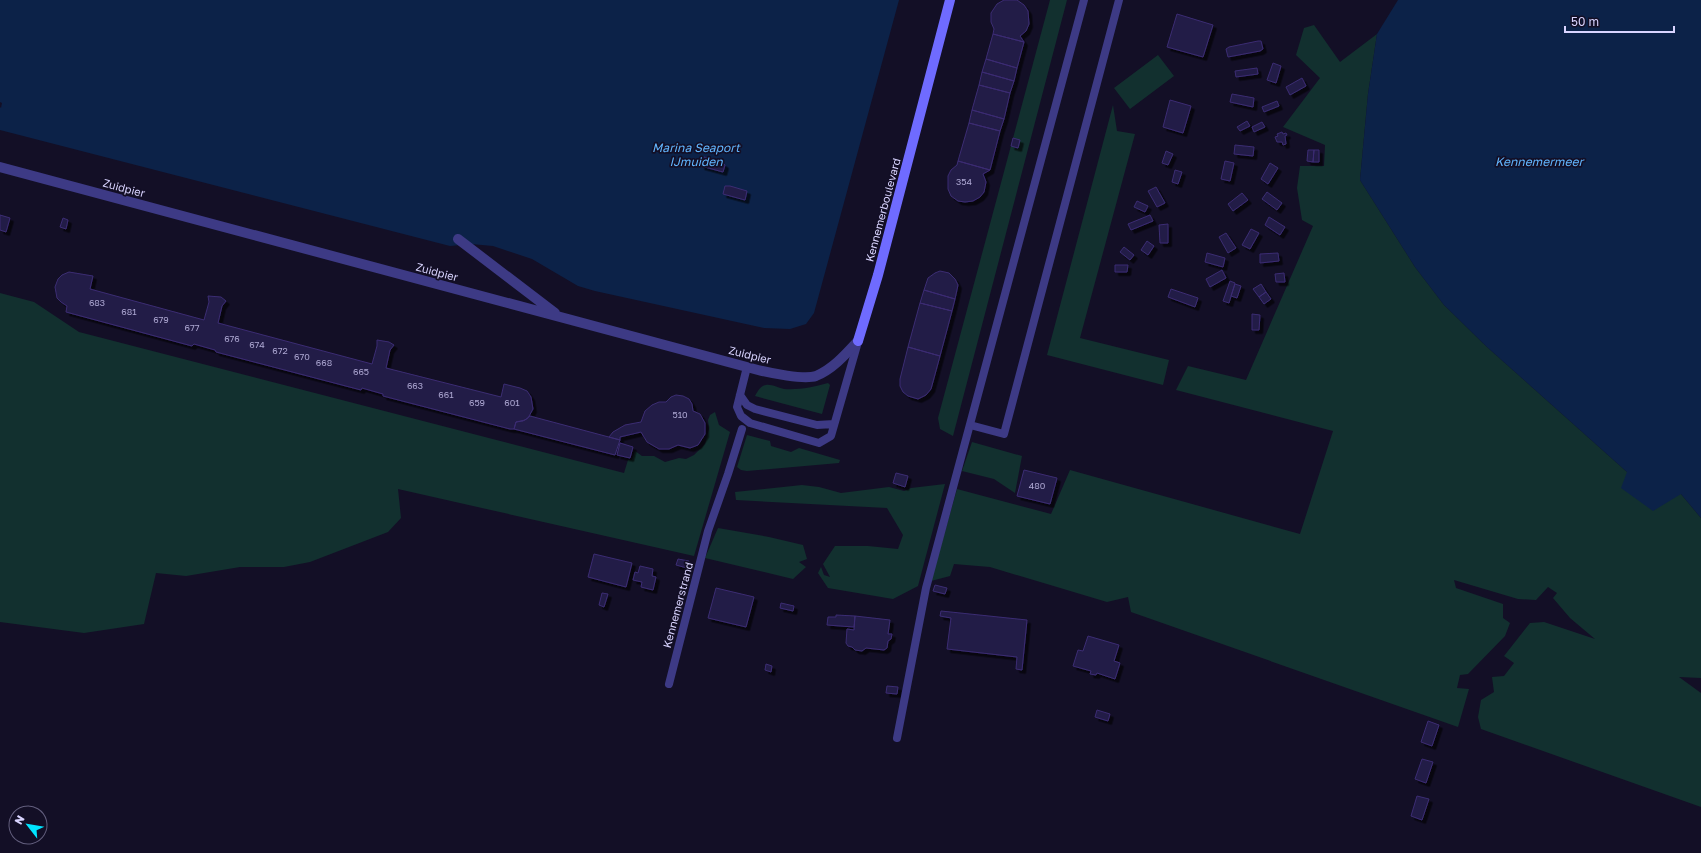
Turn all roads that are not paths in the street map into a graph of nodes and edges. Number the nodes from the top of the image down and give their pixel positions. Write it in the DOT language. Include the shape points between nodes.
graph roads {
  1 [pos="950,0"];
  2 [pos="1084,0"];
  3 [pos="1119,0"];
  4 [pos="0,167"];
  5 [pos="458,239"];
  6 [pos="560,317"];
  7 [pos="858,341"];
  8 [pos="747,367"];
  9 [pos="740,395"];
  10 [pos="834,424"];
  11 [pos="970,425"];
  12 [pos="742,429"];
  13 [pos="669,684"];
  14 [pos="897,738"];
  1 -- 7 [label="street, Kennemerboulevard" via="878,275"];
  2 -- 11 [label="lane"];
  3 -- 11 [label="lane" via="1004,434"];
  4 -- 6 [label="street, Zuidpier"];
  5 -- 6 [label="street"];
  6 -- 8 [label="street, Zuidpier"];
  7 -- 8 [label="street, Zuidpier" via="838,362 815,376 787,376"];
  7 -- 10 [label="lane, Kennemerboulevard"];
  8 -- 9 [label="lane, Kennemerboulevard"];
  9 -- 10 [label="lane" via="746,405 755,409 817,425"];
  9 -- 10 [label="lane, Kennemerboulevard" via="737,407 741,416 750,423 819,443 830,436"];
  11 -- 14 [label="lane" via="926,588"];
  12 -- 13 [label="lane, Kennemerstrand" via="708,531"];
}
